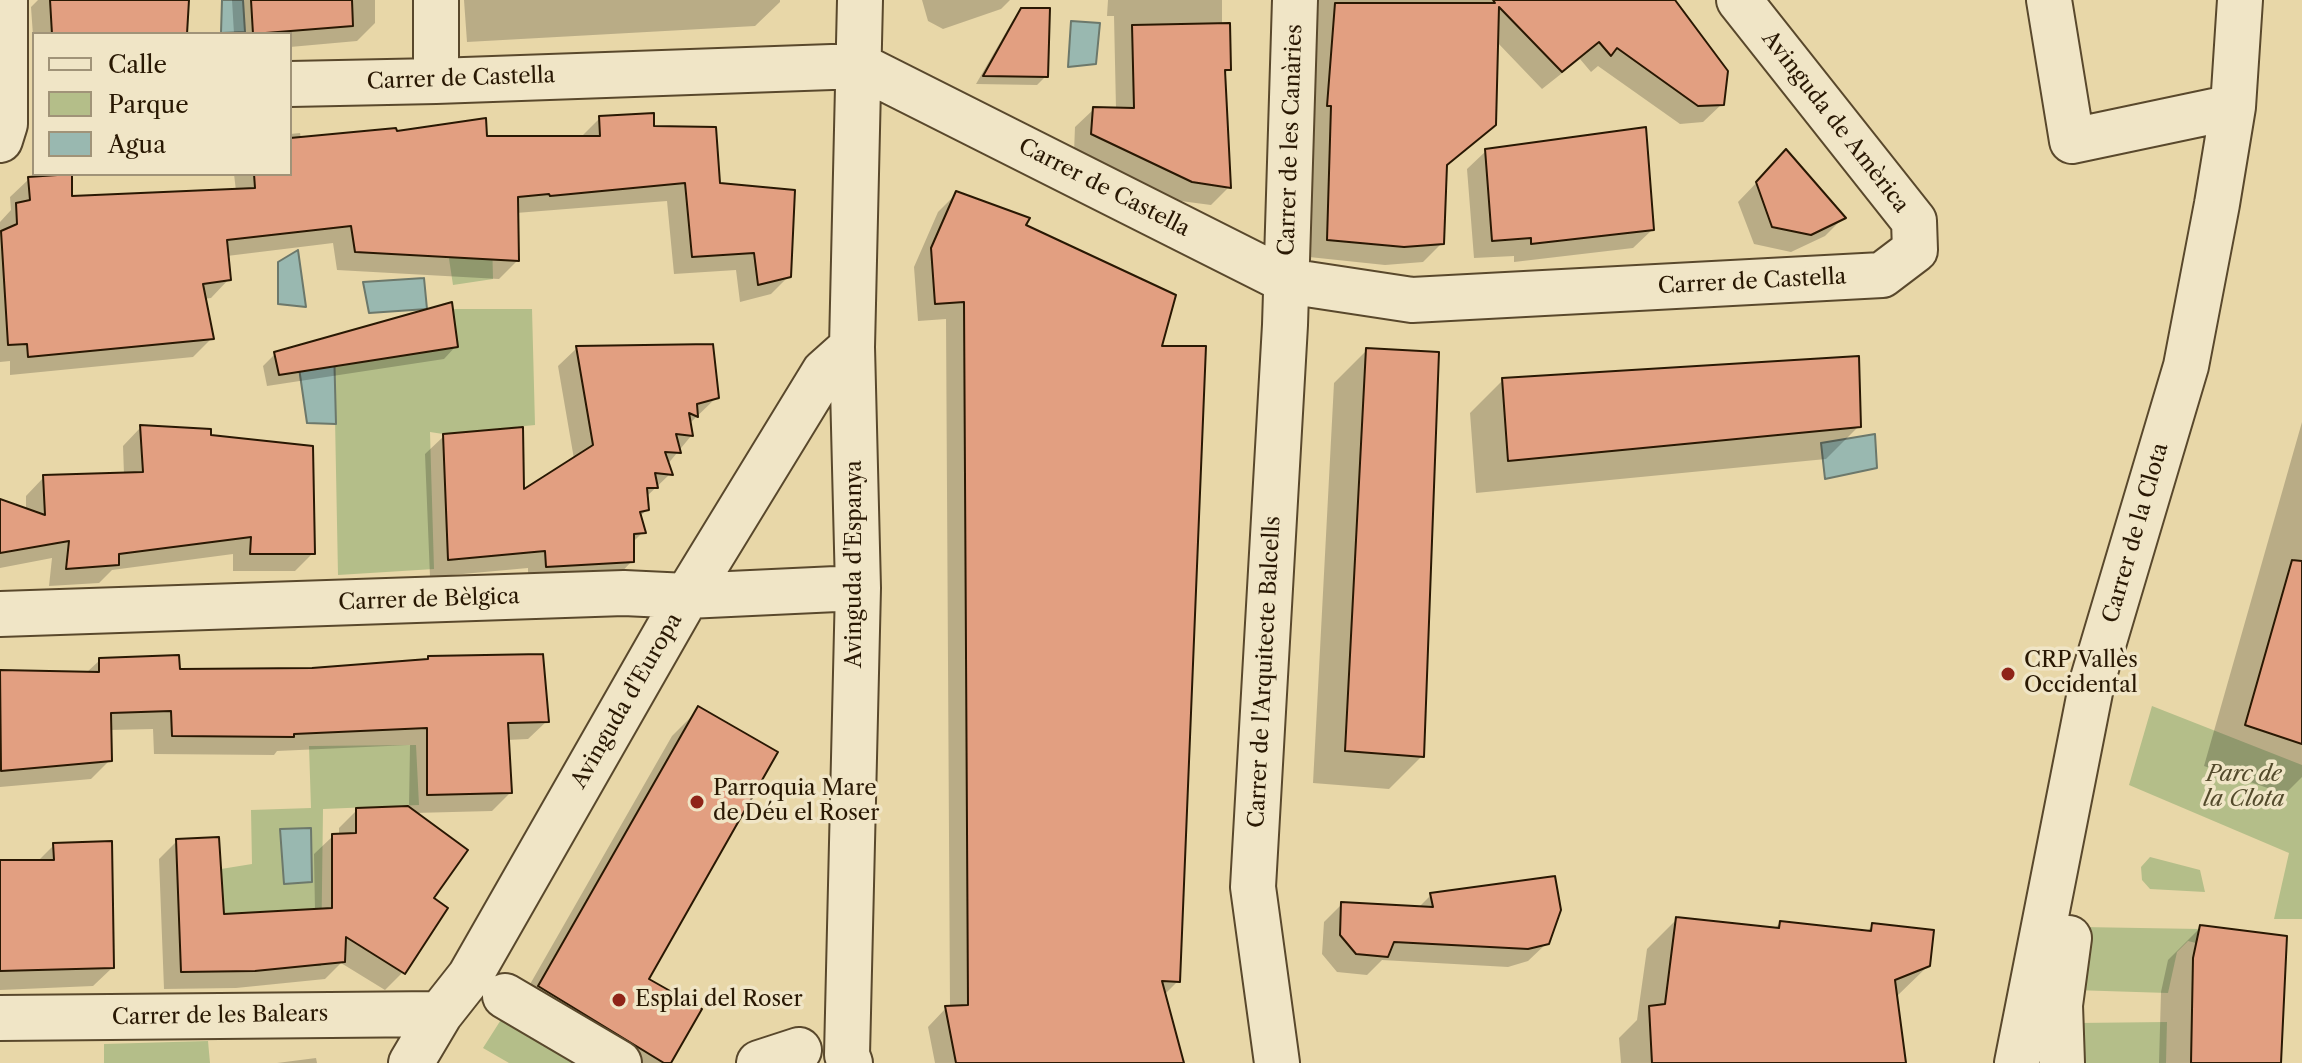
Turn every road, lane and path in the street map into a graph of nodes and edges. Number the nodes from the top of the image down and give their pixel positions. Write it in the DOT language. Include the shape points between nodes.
graph roads {
  1 [pos="5,0"];
  2 [pos="436,0"];
  3 [pos="860,0"];
  4 [pos="1295,0"];
  5 [pos="1739,0"];
  6 [pos="2049,0"];
  7 [pos="2240,0"];
  8 [pos="2262,0"];
  9 [pos="860,66"];
  10 [pos="436,81"];
  11 [pos="292,84"];
  12 [pos="13,88"];
  13 [pos="2233,107"];
  14 [pos="0,140"];
  15 [pos="1915,250"];
  16 [pos="1287,281"];
  17 [pos="852,347"];
  18 [pos="858,588"];
  19 [pos="687,596"];
  20 [pos="0,614"];
  21 [pos="2075,826"];
  22 [pos="2064,889"];
  23 [pos="505,996"];
  24 [pos="440,1014"];
  25 [pos="0,1018"];
  26 [pos="411,1063"];
  27 [pos="619,1063"];
  28 [pos="850,1063"];
  29 [pos="1277,1063"];
  30 [pos="2017,1063"];
  31 [pos="2062,1063"];
  1 -- 12 [label="street"];
  2 -- 10 [label="street"];
  3 -- 9 [label="street, Avinguda d'Espanya"];
  4 -- 16 [label="street, Carrer de les Canàries"];
  5 -- 15 [label="street, Avinguda de Amèrica" via="1914,221"];
  6 -- 13 [label="street" via="2072,141"];
  7 -- 13 [label="street, Carrer de la Clota"];
  8 -- 21 [label="street, Carrer de la Clota" via="2245,212 2198,434"];
  9 -- 10 [label="street, Carrer de Castella"];
  9 -- 16 [label="street, Carrer de Castella"];
  9 -- 17 [label="street, Avinguda d'Espanya"];
  10 -- 11 [label="street, Carrer de Castella"];
  12 -- 14 [label="street"];
  13 -- 21 [label="street, Carrer de la Clota" via="2186,366 2092,682"];
  15 -- 16 [label="street, Carrer de Castella" via="1882,275 1412,300"];
  16 -- 29 [label="street, Carrer de l'Arquitecte Balcells" via="1253,887"];
  17 -- 18 [label="street, Avinguda d'Espanya"];
  17 -- 19 [label="street, Avinguda d'Europa" via="824,372"];
  18 -- 19 [label="street, Carrer de Bèlgica"];
  18 -- 28 [label="street, Avinguda d'Espanya"];
  19 -- 20 [label="street, Carrer de Bèlgica" via="624,593"];
  19 -- 24 [label="street, Avinguda d'Europa" via="470,976"];
  21 -- 22 [label="street, Carrer de la Clota"];
  22 -- 30 [label="street, Carrer de la Clota"];
  22 -- 31 [label="street, Carrer de la Clota"];
  23 -- 27 [label="street"];
  24 -- 25 [label="street, Carrer de les Balears"];
  24 -- 26 [label="street, Avinguda d'Europa"];
}
